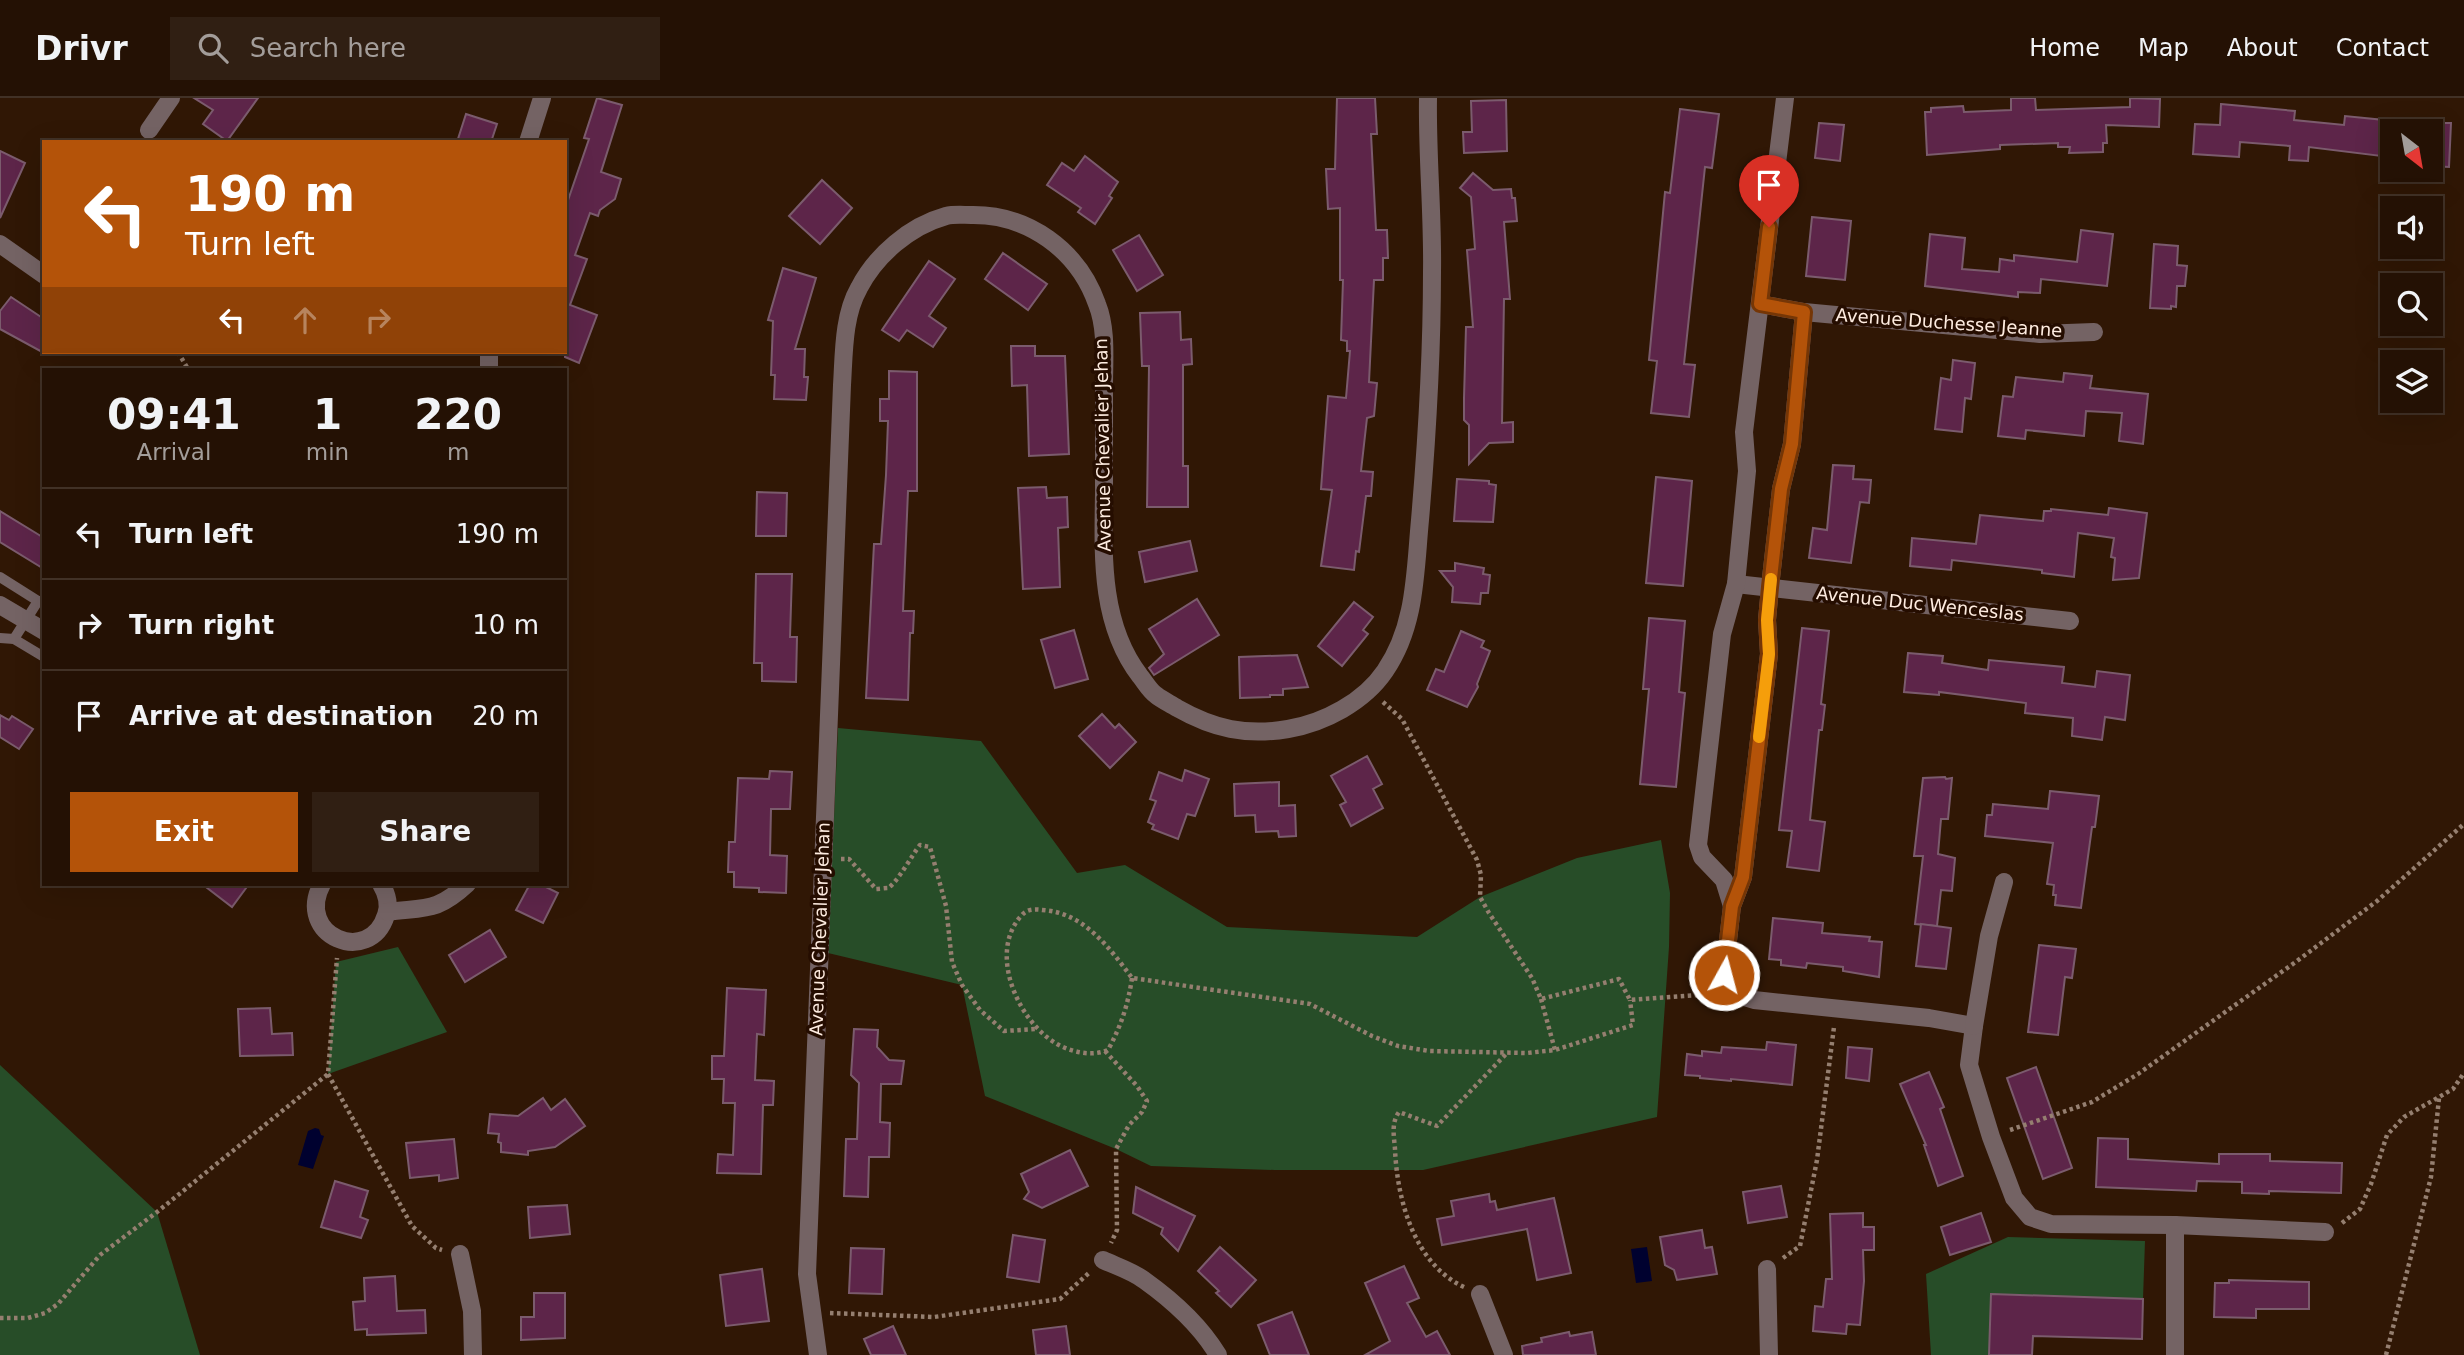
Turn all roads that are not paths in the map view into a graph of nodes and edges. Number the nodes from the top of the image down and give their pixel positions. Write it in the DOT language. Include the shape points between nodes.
graph roads {
  1 [pos="171,98"];
  2 [pos="542,98"];
  3 [pos="1428,98"];
  4 [pos="1785,98"];
  5 [pos="149,131"];
  6 [pos="529,140"];
  7 [pos="0,244"];
  8 [pos="42,274"];
  9 [pos="1760,304"];
  10 [pos="1804,312"];
  11 [pos="2094,332"];
  12 [pos="0,577"];
  13 [pos="1736,584"];
  14 [pos="1770,587"];
  15 [pos="41,601"];
  16 [pos="0,605"];
  17 [pos="27,621"];
  18 [pos="2070,621"];
  19 [pos="42,630"];
  20 [pos="0,638"];
  21 [pos="13,639"];
  22 [pos="42,656"];
  23 [pos="2004,882"];
  24 [pos="321,886"];
  25 [pos="382,886"];
  26 [pos="464,886"];
  27 [pos="1732,906"];
  28 [pos="388,912"];
  29 [pos="1973,1026"];
  30 [pos="2175,1225"];
  31 [pos="2325,1232"];
  32 [pos="460,1254"];
  33 [pos="1103,1260"];
  34 [pos="1767,1269"];
  35 [pos="1480,1294"];
  36 [pos="473,1355"];
  37 [pos="818,1355"];
  38 [pos="1218,1355"];
  39 [pos="1504,1355"];
  40 [pos="1769,1355"];
  41 [pos="2175,1355"];
  1 -- 5 [label="street"];
  2 -- 6 [label="street"];
  3 -- 37 [label="street, Avenue Chevalier Jehan" via="1432,271 1424,467 1412,609 1401,644 1384,674 1342,710 1305,726 1232,731 1194,717 1156,695 1130,662 1107,595 1104,342 1098,305 1081,271 1055,243 1027,225 989,215 948,215 912,232 877,261 857,291 846,332 822,859 807,1274"];
  4 -- 9 [label="street"];
  7 -- 8 [label="street"];
  9 -- 10 [label="street, Avenue Duchesse Jeanne"];
  9 -- 13 [label="street" via="1744,432 1747,471"];
  10 -- 11 [label="street, Avenue Duchesse Jeanne" via="2040,334"];
  10 -- 14 [label="street" via="1792,444 1781,489"];
  12 -- 15 [label="lane"];
  13 -- 14 [label="street, Avenue Duc Wenceslas"];
  13 -- 27 [label="street" via="1722,634 1698,845 1702,858 1724,880"];
  14 -- 18 [label="street, Avenue Duc Wenceslas"];
  14 -- 27 [label="street" via="1769,654 1743,877"];
  15 -- 17 [label="lane"];
  16 -- 17 [label="street"];
  17 -- 19 [label="street"];
  17 -- 21 [label="lane"];
  20 -- 21 [label="lane"];
  21 -- 22 [label="lane"];
  23 -- 29 [label="street"];
  24 -- 28 [label="street" via="316,915 327,932 342,941 374,934"];
  25 -- 28 [label="street"];
  26 -- 28 [label="street" via="439,905"];
  27 -- 29 [label="street" via="1724,975 1731,993 1754,1000"];
  29 -- 30 [label="street" via="1969,1065 2014,1198 2030,1217 2051,1224"];
  30 -- 31 [label="street"];
  30 -- 41 [label="street"];
  32 -- 36 [label="street" via="472,1311"];
  33 -- 38 [label="street" via="1142,1278 1175,1305 1206,1335"];
  34 -- 40 [label="street"];
  35 -- 39 [label="street"];
}
